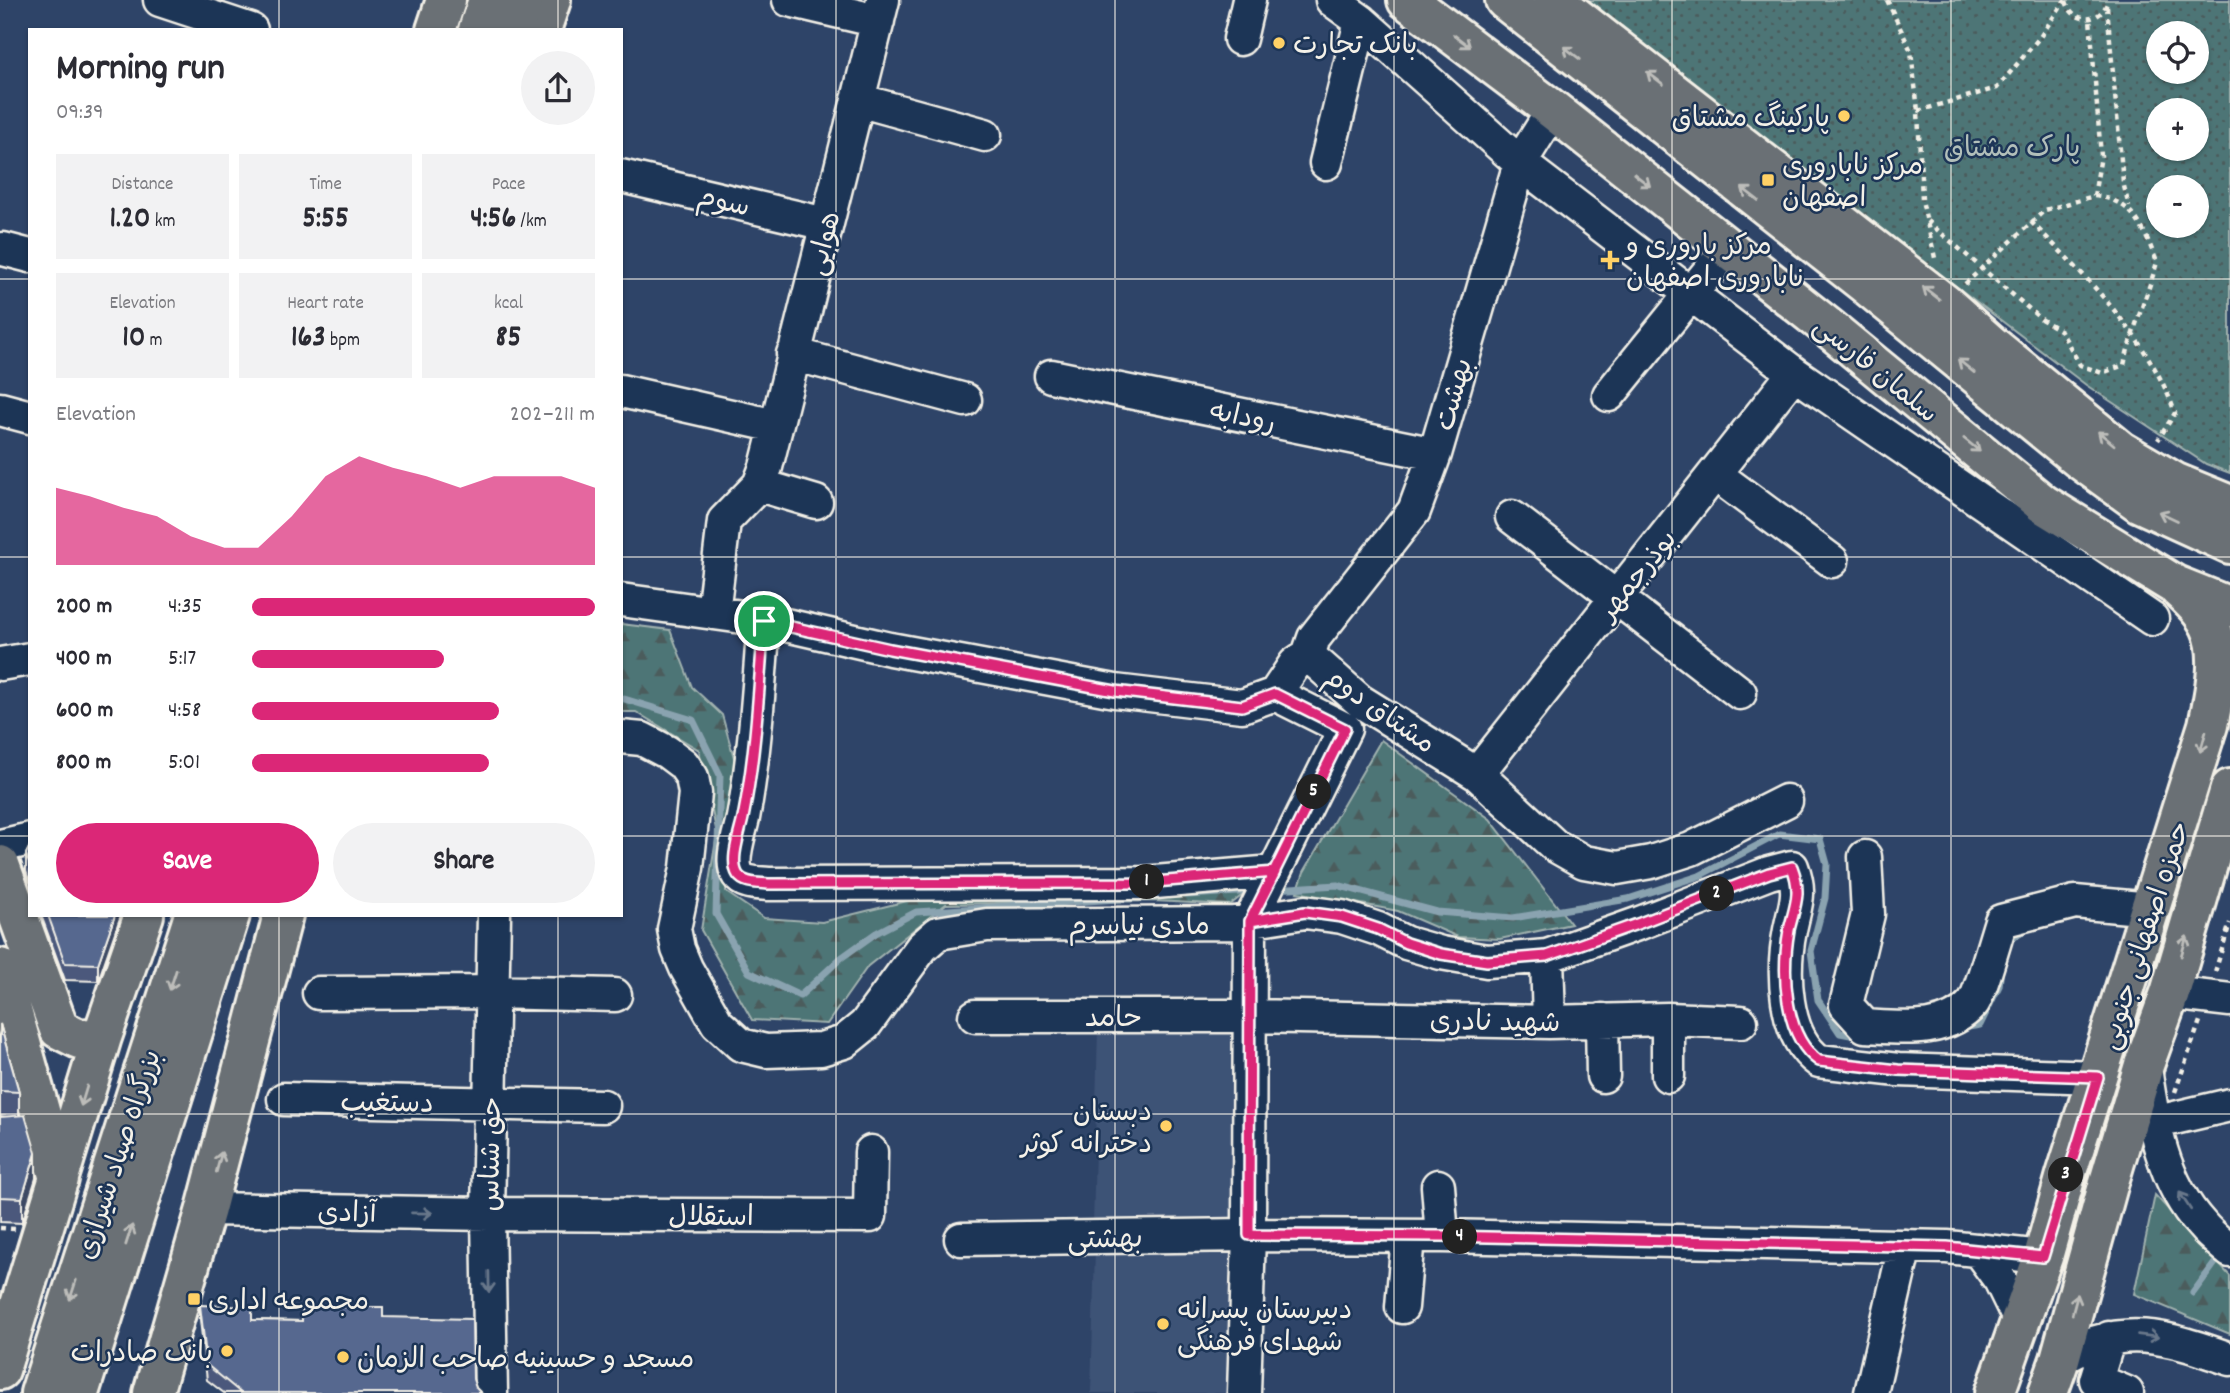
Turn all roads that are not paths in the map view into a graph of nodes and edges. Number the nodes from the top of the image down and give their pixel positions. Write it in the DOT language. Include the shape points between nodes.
graph roads {
  1 [pos="160,0"];
  2 [pos="446,0"];
  3 [pos="488,0"];
  4 [pos="523,0"];
  5 [pos="551,0"];
  6 [pos="789,0"];
  7 [pos="1248,0"];
  8 [pos="1332,0"];
  9 [pos="1407,0"];
  10 [pos="1505,0"];
  11 [pos="1554,0"];
  12 [pos="880,11"];
  13 [pos="1361,21"];
  14 [pos="245,28"];
  15 [pos="437,28"];
  16 [pos="479,28"];
  17 [pos="514,28"];
  18 [pos="542,28"];
  19 [pos="1240,38"];
  20 [pos="858,100"];
  21 [pos="1553,110"];
  22 [pos="985,135"];
  23 [pos="1326,163"];
  24 [pos="1520,163"];
  25 [pos="623,176"];
  26 [pos="826,224"];
  27 [pos="1728,248"];
  28 [pos="1692,293"];
  29 [pos="793,354"];
  30 [pos="1794,373"];
  31 [pos="1051,376"];
  32 [pos="623,391"];
  33 [pos="1609,395"];
  34 [pos="965,400"];
  35 [pos="0,409"];
  36 [pos="28,416"];
  37 [pos="776,426"];
  38 [pos="1435,454"];
  39 [pos="1715,474"];
  40 [pos="759,485"];
  41 [pos="816,502"];
  42 [pos="2230,505"];
  43 [pos="1512,517"];
  44 [pos="2230,544"];
  45 [pos="1832,561"];
  46 [pos="2175,585"];
  47 [pos="1616,599"];
  48 [pos="623,600"];
  49 [pos="2230,609"];
  50 [pos="713,613"];
  51 [pos="2152,619"];
  52 [pos="764,621"];
  53 [pos="1308,655"];
  54 [pos="28,659"];
  55 [pos="0,664"];
  56 [pos="2223,665"];
  57 [pos="1740,693"];
  58 [pos="1275,694"];
  59 [pos="623,737"];
  60 [pos="1477,774"];
  61 [pos="2230,789"];
  62 [pos="1786,801"];
  63 [pos="28,839"];
  64 [pos="0,846"];
  65 [pos="1865,857"];
  66 [pos="2220,864"];
  67 [pos="0,865"];
  68 [pos="1275,872"];
  69 [pos="2151,909"];
  70 [pos="143,917"];
  71 [pos="193,917"];
  72 [pos="229,917"];
  73 [pos="282,917"];
  74 [pos="494,917"];
  75 [pos="1250,921"];
  76 [pos="1547,956"];
  77 [pos="11,988"];
  78 [pos="492,992"];
  79 [pos="319,993"];
  80 [pos="2170,993"];
  81 [pos="615,995"];
  82 [pos="2230,1000"];
  83 [pos="975,1016"];
  84 [pos="1250,1016"];
  85 [pos="1668,1019"];
  86 [pos="1602,1020"];
  87 [pos="1741,1022"];
  88 [pos="1549,1023"];
  89 [pos="102,1037"];
  90 [pos="2144,1065"];
  91 [pos="1603,1076"];
  92 [pos="1668,1076"];
  93 [pos="2098,1077"];
  94 [pos="284,1099"];
  95 [pos="490,1103"];
  96 [pos="2230,1105"];
  97 [pos="603,1106"];
  98 [pos="2153,1123"];
  99 [pos="871,1152"];
  100 [pos="59,1179"];
  101 [pos="1438,1186"];
  102 [pos="206,1209"];
  103 [pos="488,1214"];
  104 [pos="1249,1235"];
  105 [pos="1408,1236"];
  106 [pos="1442,1236"];
  107 [pos="961,1239"];
  108 [pos="1905,1246"];
  109 [pos="1978,1250"];
  110 [pos="2230,1251"];
  111 [pos="2043,1257"];
  112 [pos="1402,1307"];
  113 [pos="2020,1321"];
  114 [pos="2109,1338"];
  115 [pos="164,1355"];
  116 [pos="2230,1359"];
  117 [pos="0,1370"];
  118 [pos="2054,1376"];
  119 [pos="1993,1384"];
  120 [pos="2,1393"];
  121 [pos="40,1393"];
  122 [pos="79,1393"];
  123 [pos="153,1393"];
  124 [pos="173,1393"];
  125 [pos="491,1393"];
  126 [pos="1244,1393"];
  127 [pos="1871,1393"];
  128 [pos="2127,1393"];
  1 -- 14 [label="street"];
  2 -- 15 [label="main road"];
  3 -- 16 [label="main road"];
  4 -- 17 [label="main road"];
  5 -- 18 [label="main road"];
  6 -- 12 [label="street"];
  7 -- 19 [label="street"];
  8 -- 13 [label="street, سلمان فارسی"];
  9 -- 21 [label="main road, سلمان فارسی, one-way"];
  44 -- 10 [label="main road, سلمان فارسی, one-way" via="2140,503 2078,458"];
  42 -- 11 [label="main road, one-way" via="2174,482 2121,451 1945,304"];
  12 -- 20 [label="street, هوایی"];
  13 -- 23 [label="street"];
  13 -- 24 [label="street, سلمان فارسی"];
  20 -- 22 [label="street"];
  20 -- 26 [label="street, هوایی"];
  21 -- 24 [label="street, بهشت"];
  21 -- 27 [label="main road, سلمان فارسی, one-way"];
  24 -- 28 [label="street, سلمان فارسی"];
  24 -- 38 [label="street, بهشت"];
  25 -- 26 [label="street, سوم"];
  26 -- 29 [label="street, هوایی"];
  27 -- 28 [label="street"];
  27 -- 46 [label="main road, سلمان فارسی, one-way" via="2043,504"];
  28 -- 30 [label="street, سلمان فارسی"];
  28 -- 33 [label="street"];
  29 -- 34 [label="street"];
  29 -- 37 [label="street, هوایی"];
  30 -- 39 [label="street, بوذرجمهر"];
  30 -- 51 [label="street, سلمان فارسی"];
  31 -- 38 [label="street, رودابه"];
  32 -- 37 [label="street"];
  35 -- 36 [label="street"];
  37 -- 40 [label="street, هوایی"];
  38 -- 53 [label="street, بهشت" via="1414,511 1314,638"];
  39 -- 45 [label="street"];
  39 -- 47 [label="street, بوذرجمهر"];
  40 -- 41 [label="street"];
  40 -- 50 [label="street, هوایی" via="724,521"];
  43 -- 47 [label="street"];
  46 -- 49 [label="main road, سلمان فارسی"];
  46 -- 56 [label="main road, حمزه اصفهانی جنوبی" via="2210,625"];
  47 -- 57 [label="street"];
  47 -- 60 [label="street, بوذرجمهر"];
  48 -- 50 [label="street"];
  49 -- 56 [label="main road, حمزه اصفهانی جنوبی"];
  50 -- 52 [label="street"];
  52 -- 58 [label="street" via="1115,691 1242,706"];
  52 -- 68 [label="street" via="747,798 735,861 742,879 768,884 1143,883"];
  53 -- 58 [label="street, مشتاق دوم" via="1295,664"];
  53 -- 60 [label="street, مشتاق دوم" via="1360,701"];
  54 -- 55 [label="street"];
  56 -- 69 [label="main road, حمزه اصفهانی جنوبی, one-way"];
  58 -- 68 [label="street" via="1345,729"];
  59 -- 75 [label="street, مادی نیاسرم" via="642,739 667,752 692,776 695,793 687,869 674,929 686,968 717,1023 741,1045 789,1052 844,1042 865,1025 922,947 938,933 987,925"];
  60 -- 62 [label="street, مشتاق دوم" via="1554,845 1584,862 1617,868 1691,849"];
  61 -- 66 [label="main road, حمزه اصفهانی جنوبی"];
  63 -- 64 [label="street"];
  65 -- 69 [label="street" via="1868,914 1846,1005 1866,1026 1908,1028 1947,1023 1974,1002 2001,921 2075,902"];
  80 -- 66 [label="main road, حمزه اصفهانی جنوبی, one-way"];
  67 -- 77 [label="main road"];
  68 -- 75 [label="street"];
  69 -- 93 [label="main road, حمزه اصفهانی جنوبی"];
  70 -- 89 [label="main road"];
  71 -- 121 [label="main road, بزرگراه صیاد شیرازی, one-way"];
  122 -- 72 [label="main road, بزرگراه صیاد شیرازی, one-way"];
  102 -- 73 [label="main road, one-way"];
  74 -- 78 [label="street, حق شناس"];
  75 -- 76 [label="street, مادی نیاسرم" via="1305,912 1342,917 1441,954 1487,961"];
  75 -- 84 [label="street"];
  76 -- 88 [label="street"];
  76 -- 93 [label="street, مادی نیاسرم" via="1792,867 1798,898 1785,961 1789,1012 1808,1054 1819,1061 1898,1070"];
  77 -- 89 [label="main road" via="60,1029 79,1039"];
  77 -- 100 [label="main road"];
  78 -- 79 [label="street"];
  78 -- 81 [label="street"];
  78 -- 95 [label="street, حق شناس"];
  80 -- 82 [label="street"];
  80 -- 90 [label="main road, حمزه اصفهانی جنوبی"];
  83 -- 84 [label="street, حامد"];
  84 -- 88 [label="street, شهید نادری"];
  84 -- 104 [label="street"];
  85 -- 86 [label="street, شهید نادری"];
  85 -- 87 [label="street, شهید نادری"];
  85 -- 92 [label="street"];
  86 -- 88 [label="street, شهید نادری"];
  86 -- 91 [label="street"];
  89 -- 100 [label="main road, one-way"];
  90 -- 98 [label="street"];
  118 -- 90 [label="main road, حمزه اصفهانی جنوبی, one-way"];
  93 -- 111 [label="main road, حمزه اصفهانی جنوبی"];
  94 -- 95 [label="street, دستغیب"];
  95 -- 97 [label="street, دستغیب"];
  95 -- 103 [label="street, حق شناس"];
  96 -- 98 [label="street"];
  110 -- 98 [label="street, one-way" via="2201,1224 2176,1188"];
  99 -- 103 [label="street, استقلال" via="870,1216"];
  100 -- 117 [label="main road"];
  101 -- 106 [label="street"];
  102 -- 103 [label="street, آزادی, one-way"];
  102 -- 115 [label="main road"];
  103 -- 125 [label="street, حق شناس, one-way"];
  104 -- 105 [label="street, بهشتی"];
  104 -- 107 [label="street, بهشتی"];
  104 -- 126 [label="street"];
  105 -- 106 [label="street, بهشتی"];
  105 -- 112 [label="street"];
  106 -- 108 [label="street, بهشتی"];
  108 -- 109 [label="street, بهشتی"];
  108 -- 127 [label="street"];
  109 -- 111 [label="street, بهشتی"];
  109 -- 113 [label="street" via="2000,1280"];
  111 -- 113 [label="main road, حمزه اصفهانی جنوبی"];
  113 -- 119 [label="main road, حمزه اصفهانی جنوبی"];
  114 -- 116 [label="street, one-way" via="2156,1336"];
  114 -- 118 [label="street" via="2079,1347"];
  114 -- 128 [label="street" via="2096,1380"];
  115 -- 123 [label="main road"];
  115 -- 124 [label="main road" via="166,1381"];
  117 -- 120 [label="main road"];
}
